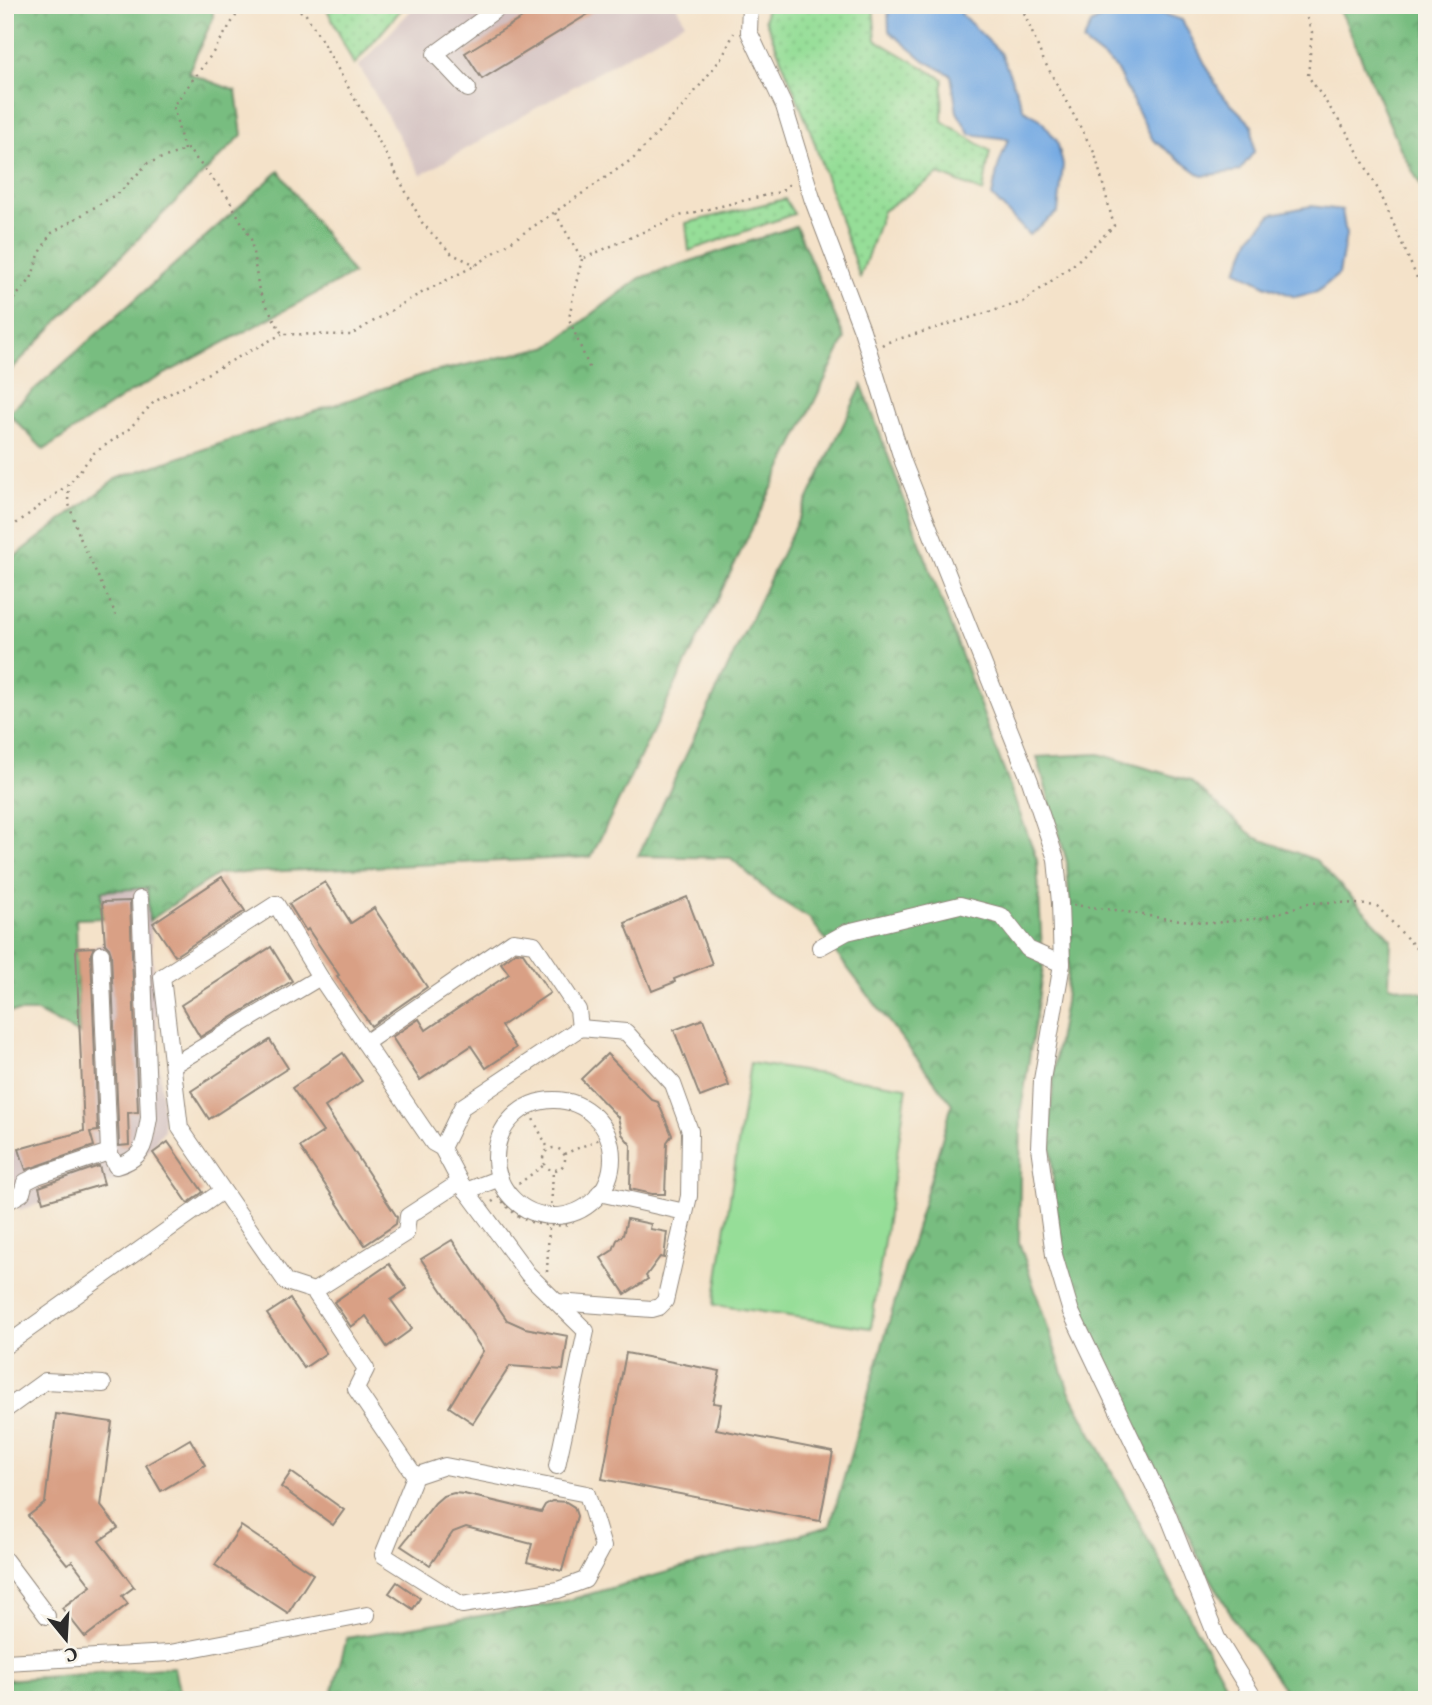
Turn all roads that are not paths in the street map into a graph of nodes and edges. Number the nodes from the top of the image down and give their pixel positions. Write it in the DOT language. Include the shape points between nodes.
graph roads {
  1 [pos="502,5"];
  2 [pos="750,5"];
  3 [pos="468,89"];
  4 [pos="140,900"];
  5 [pos="820,947"];
  6 [pos="101,954"];
  7 [pos="1062,964"];
  8 [pos="320,977"];
  9 [pos="580,1028"];
  10 [pos="365,1043"];
  11 [pos="173,1065"];
  12 [pos="442,1148"];
  13 [pos="109,1152"];
  14 [pos="506,1183"];
  15 [pos="463,1187"];
  16 [pos="222,1191"];
  17 [pos="599,1193"];
  18 [pos="5,1203"];
  19 [pos="685,1212"];
  20 [pos="314,1291"];
  21 [pos="552,1297"];
  22 [pos="5,1346"];
  23 [pos="103,1384"];
  24 [pos="5,1410"];
  25 [pos="557,1466"];
  26 [pos="415,1476"];
  27 [pos="5,1560"];
  28 [pos="368,1615"];
  29 [pos="47,1616"];
  30 [pos="5,1662"];
  31 [pos="1255,1700"];
  1 -- 3 [label="street" via="435,54"];
  2 -- 7 [label="street" via="749,32 785,106 903,462 1030,781 1056,859"];
  4 -- 13 [label="street" via="149,1118 143,1147 131,1162 116,1166"];
  5 -- 7 [label="street" via="847,932 960,905 1002,916 1028,949"];
  6 -- 13 [label="street"];
  7 -- 31 [label="street" via="1042,1080 1039,1147 1054,1255 1071,1311 1168,1515 1217,1638"];
  8 -- 10 [label="street"];
  8 -- 11 [label="street"];
  8 -- 11 [label="street" via="276,904 162,977"];
  9 -- 10 [label="street" via="578,1010 534,944 513,942"];
  9 -- 12 [label="street" via="463,1107"];
  9 -- 19 [label="street" via="626,1032 673,1084 690,1131"];
  10 -- 12 [label="street" via="433,1143"];
  11 -- 16 [label="street" via="180,1128"];
  12 -- 15 [label="street"];
  13 -- 18 [label="street" via="37,1176"];
  14 -- 15 [label="street"];
  14 -- 17 [label="street" via="507,1192 519,1204 551,1215 583,1208"];
  14 -- 17 [label="street" via="496,1159 507,1124 520,1110 556,1100 575,1103 604,1127 612,1164"];
  15 -- 20 [label="street" via="408,1216 406,1233"];
  15 -- 21 [label="street" via="528,1274"];
  16 -- 20 [label="street" via="286,1282"];
  16 -- 22 [label="street"];
  17 -- 19 [label="street"];
  19 -- 21 [label="street" via="665,1301 659,1307"];
  20 -- 26 [label="street" via="366,1368 356,1389"];
  21 -- 25 [label="street" via="586,1331"];
  23 -- 24 [label="street" via="45,1381"];
  26 -- 26 [label="street" via="445,1466 587,1494 603,1547 585,1580 558,1590 462,1605 383,1555"];
  27 -- 29 [label="street"];
  28 -- 30 [label="street" via="170,1653"];
}
